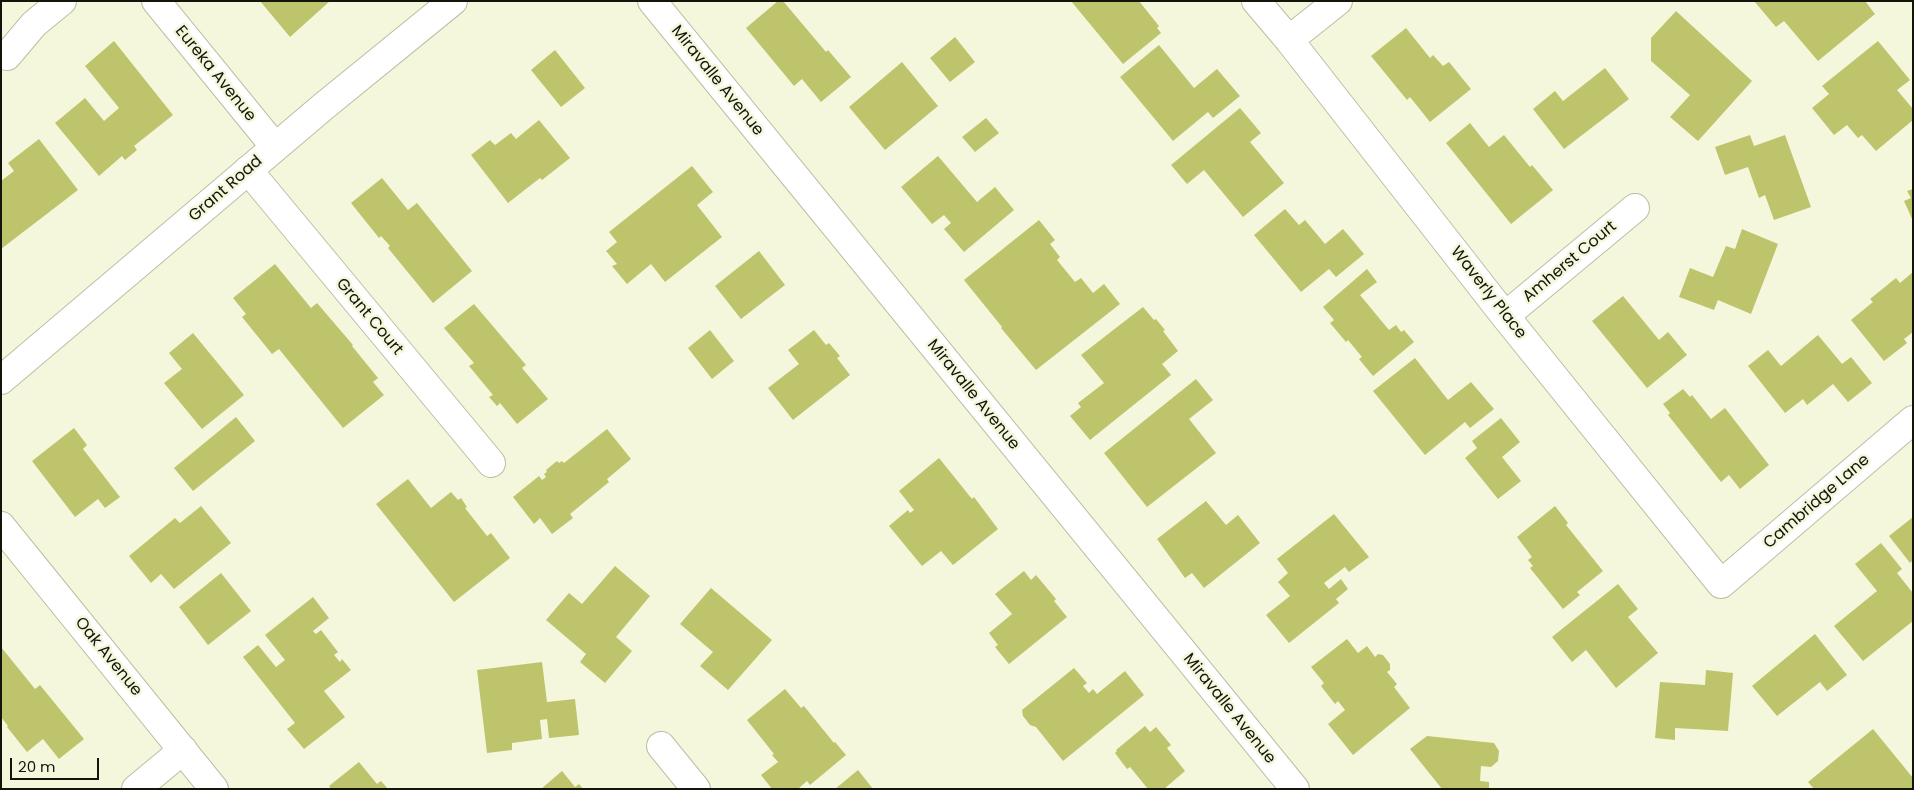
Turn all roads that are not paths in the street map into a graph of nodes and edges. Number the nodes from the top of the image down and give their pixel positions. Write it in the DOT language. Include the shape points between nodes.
graph roads {
  1 [pos="62,1"];
  2 [pos="156,1"];
  3 [pos="453,1"];
  4 [pos="652,1"];
  5 [pos="1256,1"];
  6 [pos="1338,1"];
  7 [pos="1289,40"];
  8 [pos="6,56"];
  9 [pos="275,147"];
  10 [pos="248,170"];
  11 [pos="1635,208"];
  12 [pos="1505,316"];
  13 [pos="1,380"];
  14 [pos="1913,420"];
  15 [pos="491,463"];
  16 [pos="1,526"];
  17 [pos="1721,584"];
  18 [pos="661,746"];
  19 [pos="183,750"];
  20 [pos="136,789"];
  21 [pos="214,789"];
  22 [pos="696,789"];
  23 [pos="1294,789"];
  1 -- 8 [label="street" via="34,24"];
  2 -- 9 [label="street, Eureka Avenue"];
  3 -- 9 [label="street, Grant Road"];
  4 -- 23 [label="street, Miravalle Avenue"];
  5 -- 7 [label="street, Waverly Place"];
  6 -- 7 [label="street"];
  7 -- 12 [label="street, Waverly Place"];
  9 -- 10 [label="street, Grant Road"];
  10 -- 13 [label="street, Grant Road"];
  10 -- 15 [label="street, Grant Court"];
  11 -- 12 [label="street, Amherst Court"];
  12 -- 17 [label="street, Waverly Place"];
  14 -- 17 [label="street, Cambridge Lane"];
  16 -- 19 [label="street, Oak Avenue"];
  18 -- 22 [label="street"];
  19 -- 20 [label="street"];
  19 -- 21 [label="street, Oak Avenue"];
}
